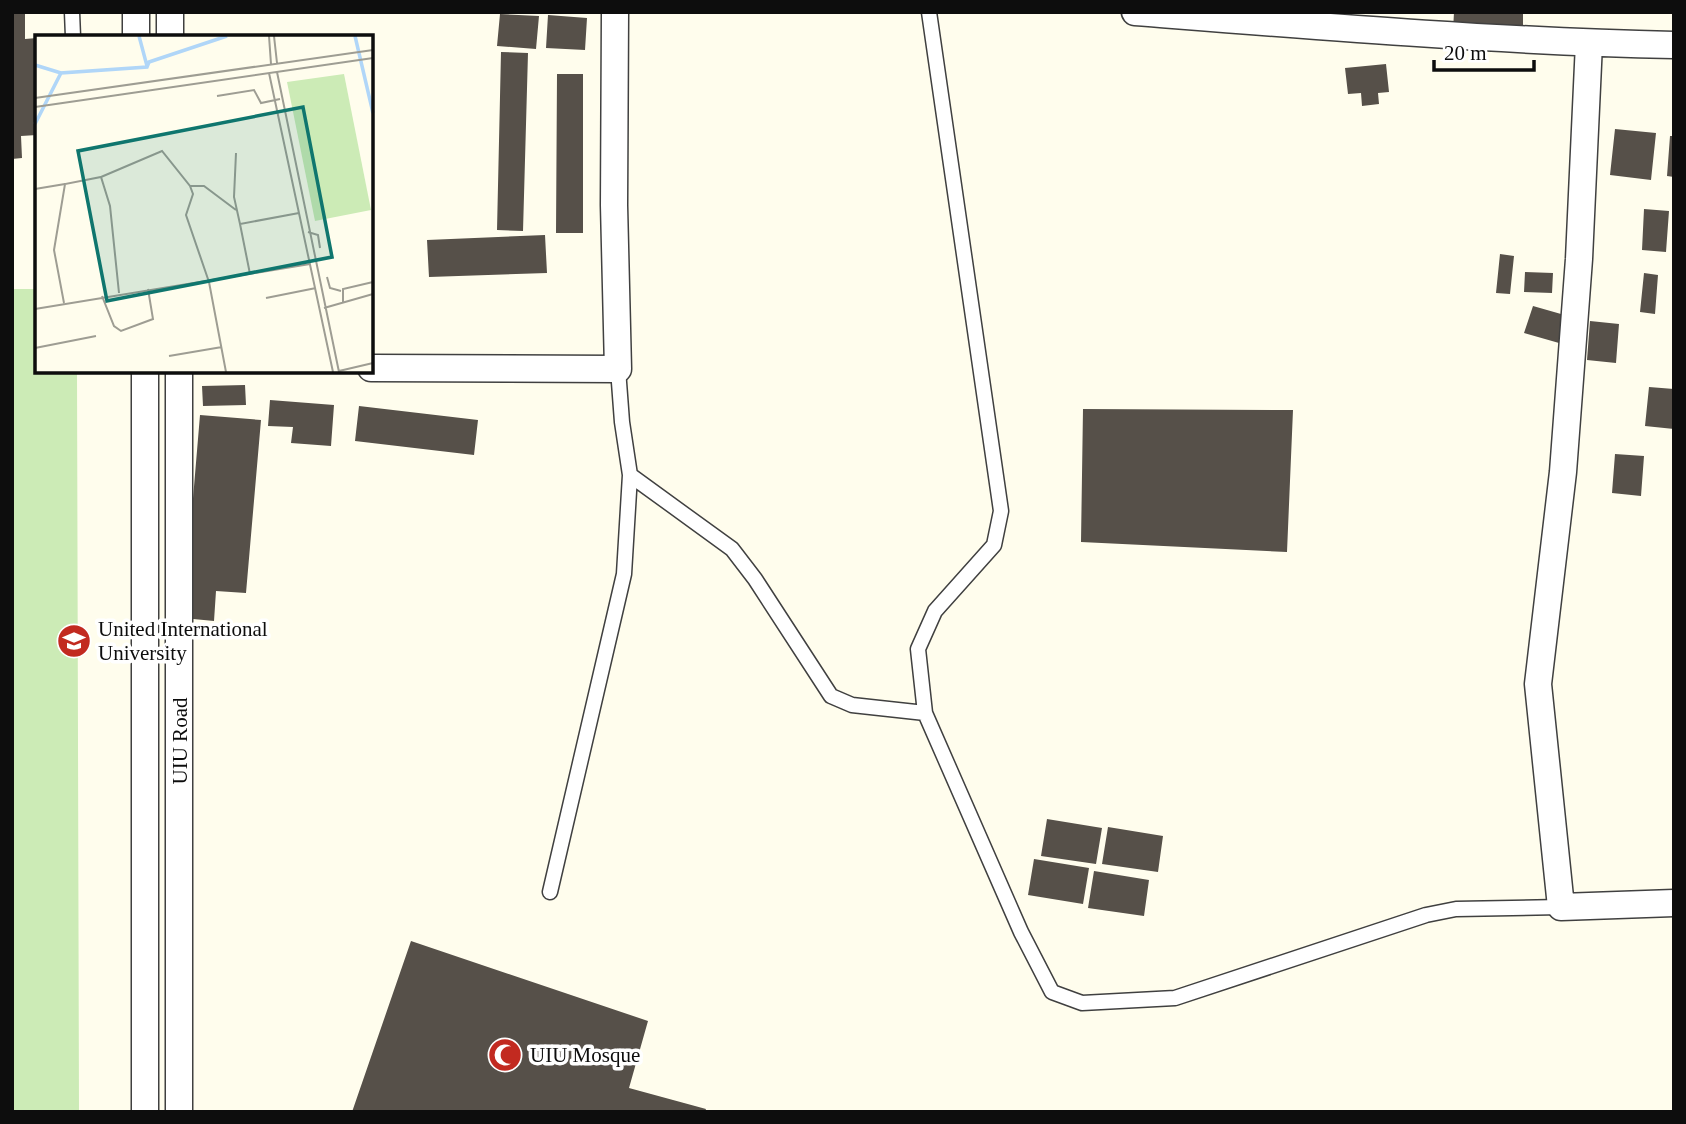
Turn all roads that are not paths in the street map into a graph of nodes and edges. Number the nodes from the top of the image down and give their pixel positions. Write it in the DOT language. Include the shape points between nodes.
graph roads {
  1 [pos="72,12"];
  2 [pos="136,12"];
  3 [pos="170,12"];
  4 [pos="615,12"];
  5 [pos="929,12"];
  6 [pos="1135,12"];
  7 [pos="1374,22"];
  8 [pos="74,35"];
  9 [pos="136,35"];
  10 [pos="170,35"];
  11 [pos="1589,43"];
  12 [pos="1674,45"];
  13 [pos="373,368"];
  14 [pos="618,369"];
  15 [pos="145,373"];
  16 [pos="179,373"];
  17 [pos="630,475"];
  18 [pos="925,713"];
  19 [pos="550,892"];
  20 [pos="1674,903"];
  21 [pos="1561,907"];
  22 [pos="145,946"];
  23 [pos="180,947"];
  24 [pos="145,1112"];
  25 [pos="179,1112"];
  1 -- 8 [label="lane"];
  2 -- 9 [label="street"];
  3 -- 10 [label="street"];
  4 -- 14 [label="street"];
  5 -- 18 [label="lane" via="1001,511 994,545 935,611 918,649"];
  6 -- 7 [label="street"];
  7 -- 11 [label="street"];
  11 -- 12 [label="street"];
  11 -- 21 [label="street" via="1563,472 1538,684"];
  13 -- 14 [label="street"];
  14 -- 17 [label="lane"];
  15 -- 22 [label="street, UIU Road"];
  16 -- 23 [label="street, UIU Road"];
  17 -- 18 [label="lane" via="732,549 831,696 852,705"];
  17 -- 19 [label="lane" via="624,574"];
  18 -- 21 [label="lane" via="1052,992 1082,1003 1175,998 1426,915 1456,909"];
  20 -- 21 [label="street"];
  22 -- 23 [label="street"];
  22 -- 24 [label="street, UIU Road"];
  23 -- 25 [label="street, UIU Road"];
}
